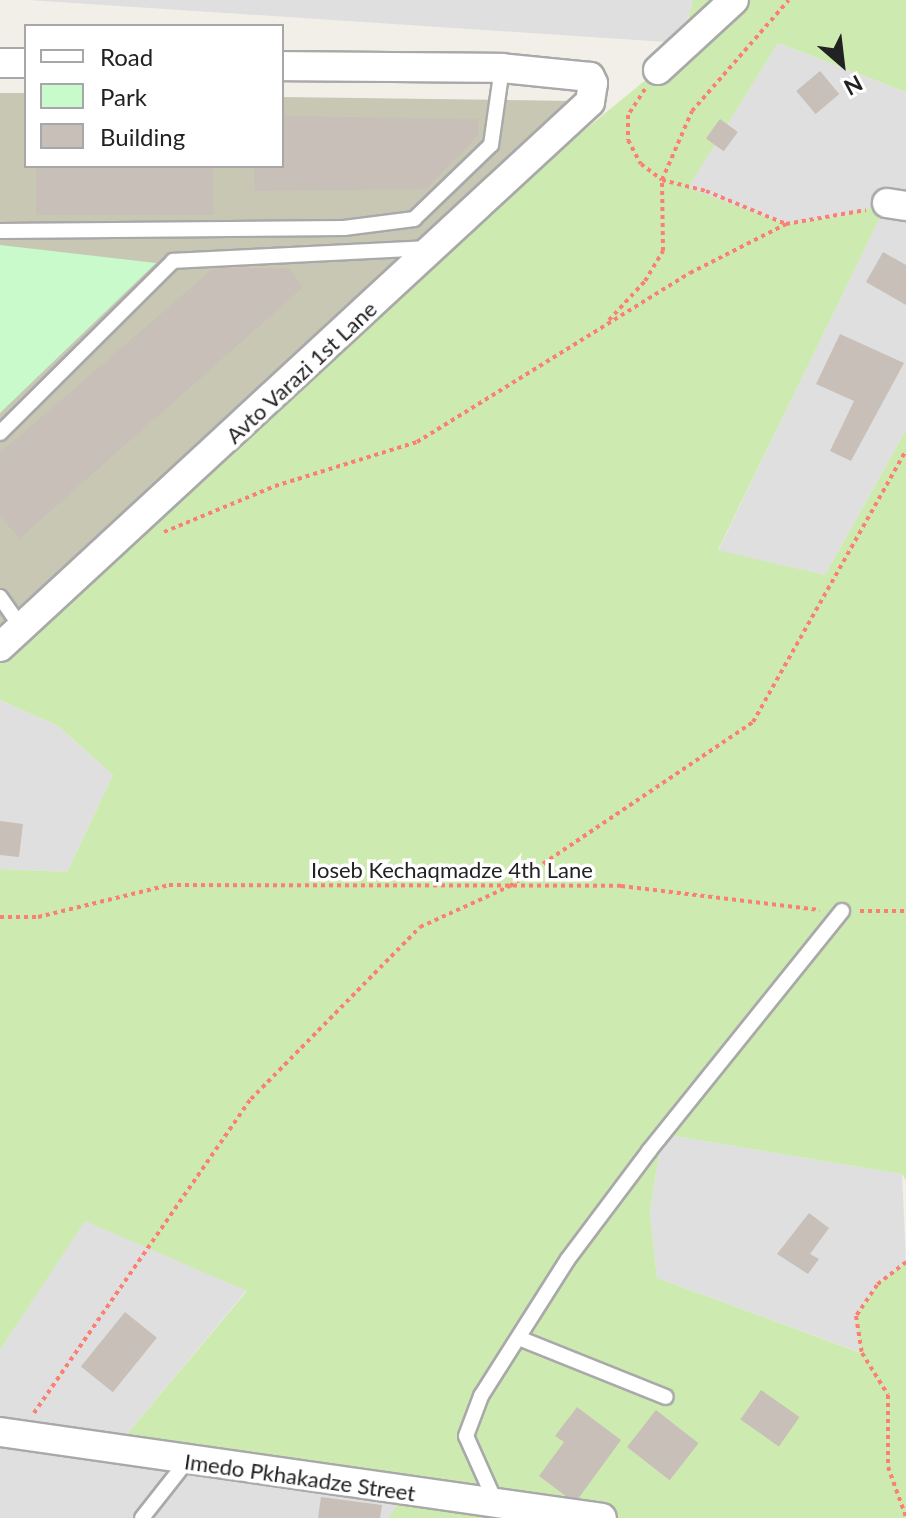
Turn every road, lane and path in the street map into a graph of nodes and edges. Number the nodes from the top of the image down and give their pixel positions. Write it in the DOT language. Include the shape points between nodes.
graph roads {
  1 [pos="734,0"];
  2 [pos="789,0"];
  3 [pos="0,63"];
  4 [pos="24,63"];
  5 [pos="284,66"];
  6 [pos="502,68"];
  7 [pos="658,70"];
  8 [pos="662,180"];
  9 [pos="896,204"];
  10 [pos="786,224"];
  11 [pos="0,231"];
  12 [pos="434,248"];
  13 [pos="604,325"];
  14 [pos="0,433"];
  15 [pos="906,451"];
  16 [pos="157,535"];
  17 [pos="0,597"];
  18 [pos="22,628"];
  19 [pos="0,647"];
  20 [pos="510,886"];
  21 [pos="842,911"];
  22 [pos="906,911"];
  23 [pos="0,917"];
  24 [pos="906,1262"];
  25 [pos="519,1338"];
  26 [pos="666,1397"];
  27 [pos="9,1433"];
  28 [pos="186,1462"];
  29 [pos="513,1509"];
  30 [pos="906,1517"];
  31 [pos="142,1518"];
  32 [pos="602,1518"];
  1 -- 7 [label="street"];
  2 -- 8 [label="path" via="692,111"];
  3 -- 4 [label="street"];
  5 -- 6 [label="street"];
  6 -- 11 [label="lane" via="491,145 414,219 344,228"];
  6 -- 12 [label="street, Avto Varazi 1st Lane" via="590,77 590,102"];
  7 -- 8 [label="path" via="628,115 628,140 641,164"];
  8 -- 10 [label="path" via="706,191"];
  8 -- 13 [label="path" via="663,251 645,281"];
  9 -- 10 [label="path"];
  10 -- 13 [label="path"];
  12 -- 14 [label="lane" via="173,261"];
  12 -- 18 [label="street, Avto Varazi 1st Lane"];
  13 -- 16 [label="path" via="417,442 289,481"];
  15 -- 20 [label="path" via="753,722"];
  17 -- 18 [label="lane"];
  18 -- 19 [label="street, Avto Varazi 1st Lane"];
  20 -- 21 [label="path, Ioseb Kechaqmadze 4th Lane" via="621,886"];
  20 -- 23 [label="path, Ioseb Kechaqmadze 4th Lane" via="169,885 38,917"];
  20 -- 27 [label="path" via="420,927 251,1099"];
  21 -- 22 [label="path, Ioseb Kechaqmadze 4th Lane"];
  21 -- 25 [label="lane" via="649,1151 568,1259"];
  24 -- 30 [label="path" via="877,1285 856,1316 862,1353 888,1395 888,1467"];
  25 -- 26 [label="lane"];
  25 -- 29 [label="lane" via="481,1396 466,1436"];
  27 -- 28 [label="street, Imedo Pkhakadze Street"];
  28 -- 29 [label="street, Imedo Pkhakadze Street"];
  28 -- 31 [label="lane"];
  29 -- 32 [label="street, Imedo Pkhakadze Street"];
}
